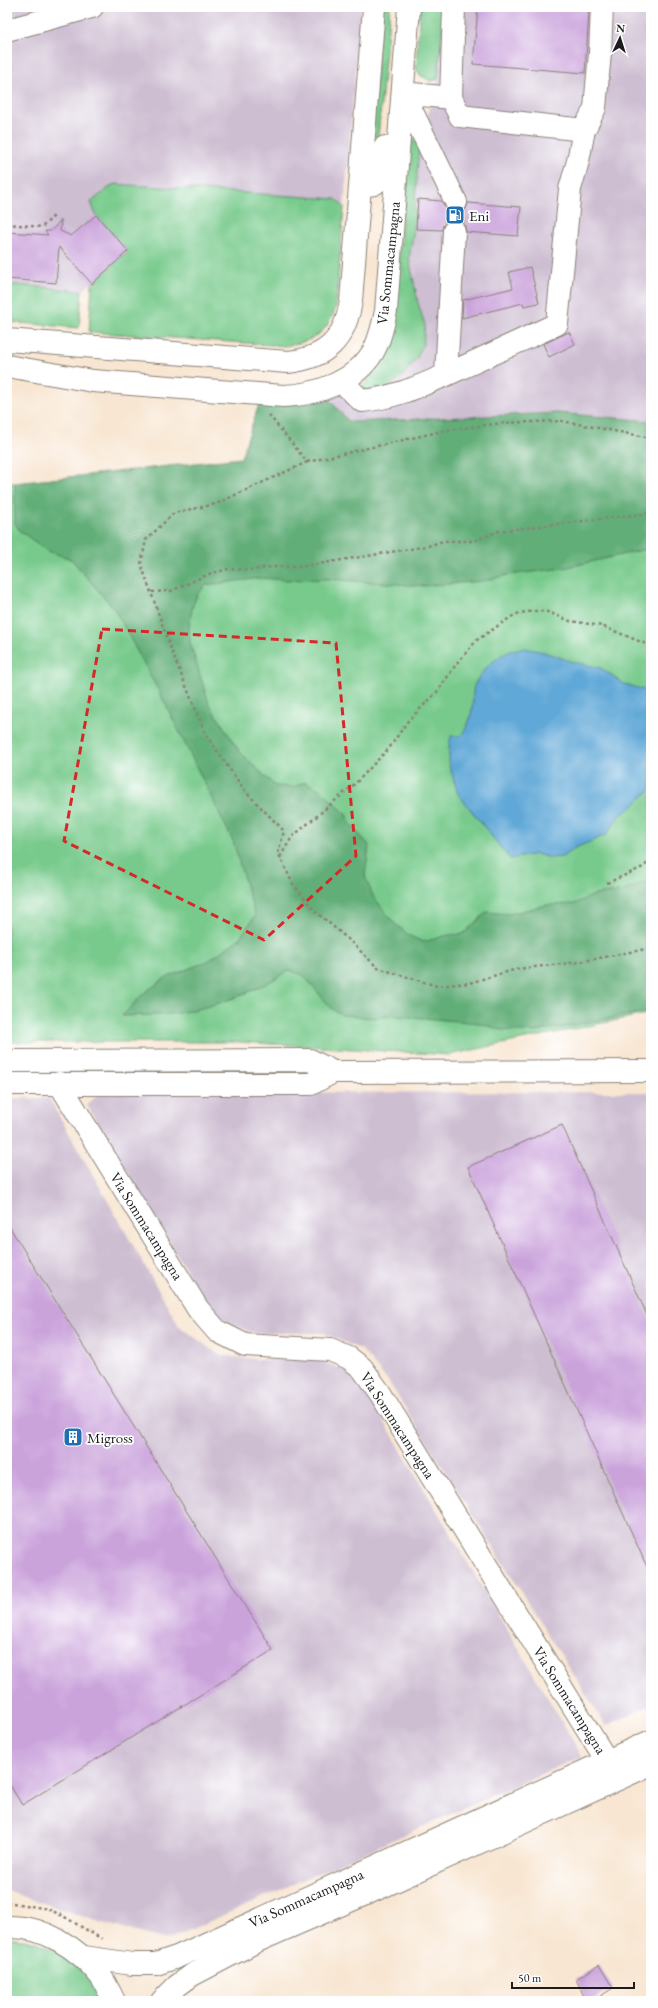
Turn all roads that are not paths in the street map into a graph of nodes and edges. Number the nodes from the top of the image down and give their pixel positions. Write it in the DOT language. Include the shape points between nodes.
graph roads {
  1 [pos="50,7"];
  2 [pos="92,7"];
  3 [pos="374,7"];
  4 [pos="409,7"];
  5 [pos="454,7"];
  6 [pos="602,7"];
  7 [pos="7,18"];
  8 [pos="7,30"];
  9 [pos="406,44"];
  10 [pos="403,93"];
  11 [pos="450,98"];
  12 [pos="584,130"];
  13 [pos="360,186"];
  14 [pos="456,202"];
  15 [pos="454,231"];
  16 [pos="7,340"];
  17 [pos="7,366"];
  18 [pos="446,375"];
  19 [pos="341,381"];
  20 [pos="7,1061"];
  21 [pos="651,1071"];
  22 [pos="334,1072"];
  23 [pos="7,1084"];
  24 [pos="58,1084"];
  25 [pos="651,1741"];
  26 [pos="651,1764"];
  27 [pos="613,1770"];
  28 [pos="7,1920"];
  29 [pos="7,1927"];
  30 [pos="39,1932"];
  31 [pos="84,1957"];
  32 [pos="114,2001"];
  33 [pos="162,2001"];
  1 -- 7 [label="street"];
  2 -- 8 [label="street"];
  3 -- 13 [label="street"];
  4 -- 9 [label="street, Via Sommacampagna"];
  5 -- 11 [label="street"];
  6 -- 12 [label="street" via="595,108"];
  9 -- 10 [label="street, Via Sommacampagna"];
  9 -- 13 [label="street" via="388,109 383,171 374,184"];
  10 -- 11 [label="street"];
  10 -- 14 [label="street"];
  10 -- 19 [label="street, Via Sommacampagna" via="384,322 367,360 360,369"];
  11 -- 12 [label="street" via="460,116"];
  12 -- 18 [label="street" via="570,189 557,324"];
  13 -- 16 [label="street" via="349,314 334,342 312,357 288,362"];
  15 -- 18 [label="street"];
  17 -- 19 [label="street, Via Sommacampagna" via="93,382 267,395 297,395 326,388"];
  18 -- 19 [label="street" via="407,392 362,401"];
  20 -- 22 [label="street" via="310,1060"];
  21 -- 22 [label="street"];
  22 -- 24 [label="street" via="311,1084"];
  23 -- 24 [label="street"];
  24 -- 27 [label="street, Via Sommacampagna" via="198,1309 217,1331 245,1345 330,1350 349,1358 362,1368 380,1393"];
  25 -- 27 [label="street, Via Sommacampagna"];
  26 -- 27 [label="street, Via Sommacampagna"];
  27 -- 31 [label="street, Via Sommacampagna" via="177,1957 156,1964 132,1964"];
  27 -- 33 [label="street, Via Sommacampagna" via="384,1886 255,1942 192,1975"];
  28 -- 30 [label="street, Via Sommacampagna"];
  29 -- 30 [label="street, Via Sommacampagna"];
  30 -- 31 [label="street, Via Sommacampagna" via="63,1942"];
  31 -- 32 [label="street, Via Sommacampagna" via="102,1978"];
}
